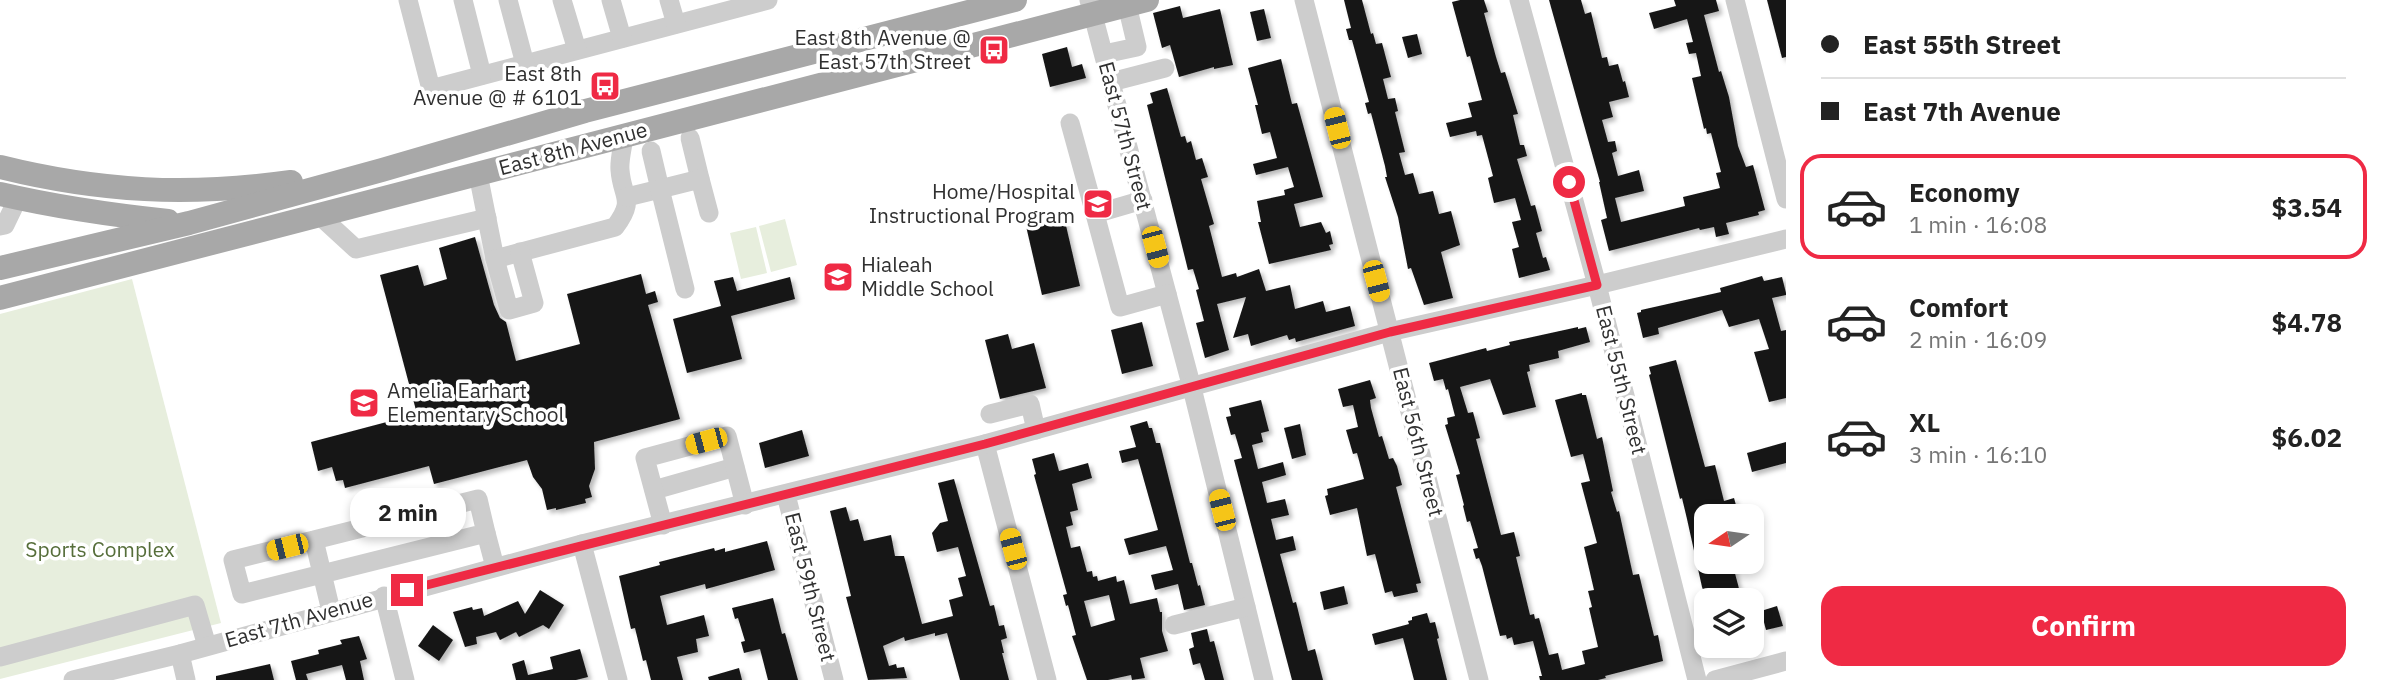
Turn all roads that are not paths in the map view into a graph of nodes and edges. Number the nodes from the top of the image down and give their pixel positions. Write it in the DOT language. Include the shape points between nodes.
graph roads {
  1 [pos="408,0"];
  2 [pos="463,0"];
  3 [pos="508,0"];
  4 [pos="562,0"];
  5 [pos="611,0"];
  6 [pos="669,0"];
  7 [pos="768,0"];
  8 [pos="1015,0"];
  9 [pos="1304,0"];
  10 [pos="1519,0"];
  11 [pos="1735,0"];
  12 [pos="1137,3"];
  13 [pos="1091,7"];
  14 [pos="676,24"];
  15 [pos="622,38"];
  16 [pos="577,50"];
  17 [pos="1104,54"];
  18 [pos="772,63"];
  19 [pos="525,64"];
  20 [pos="1165,68"];
  21 [pos="482,75"];
  22 [pos="1111,82"];
  23 [pos="781,95"];
  24 [pos="1070,123"];
  25 [pos="624,136"];
  26 [pos="690,138"];
  27 [pos="472,145"];
  28 [pos="651,151"];
  29 [pos="0,167"];
  30 [pos="382,170"];
  31 [pos="478,174"];
  32 [pos="700,179"];
  33 [pos="660,189"];
  34 [pos="9,196"];
  35 [pos="627,197"];
  36 [pos="1786,199"];
  37 [pos="1143,200"];
  38 [pos="709,213"];
  39 [pos="1095,214"];
  40 [pos="320,215"];
  41 [pos="487,218"];
  42 [pos="189,223"];
  43 [pos="284,224"];
  44 [pos="0,226"];
  45 [pos="1786,239"];
  46 [pos="520,252"];
  47 [pos="495,259"];
  48 [pos="0,268"];
  49 [pos="1597,285"];
  50 [pos="685,289"];
  51 [pos="1167,294"];
  52 [pos="0,298"];
  53 [pos="1390,332"];
  54 [pos="1192,388"];
  55 [pos="990,414"];
  56 [pos="1036,430"];
  57 [pos="985,444"];
  58 [pos="735,467"];
  59 [pos="654,490"];
  60 [pos="786,495"];
  61 [pos="745,505"];
  62 [pos="663,525"];
  63 [pos="486,533"];
  64 [pos="314,540"];
  65 [pos="582,544"];
  66 [pos="495,567"];
  67 [pos="322,574"];
  68 [pos="384,596"];
  69 [pos="1246,607"];
  70 [pos="331,611"];
  71 [pos="1174,625"];
  72 [pos="207,646"];
  73 [pos="180,654"];
  74 [pos="0,657"];
  75 [pos="1786,661"];
  76 [pos="73,680"];
  77 [pos="186,680"];
  78 [pos="405,680"];
  79 [pos="618,680"];
  80 [pos="834,680"];
  81 [pos="1047,680"];
  82 [pos="1264,680"];
  83 [pos="1479,680"];
  84 [pos="1697,680"];
  85 [pos="1716,680"];
  1 -- 21 [label="street" via="431,89"];
  2 -- 21 [label="street"];
  3 -- 19 [label="street"];
  4 -- 16 [label="street"];
  5 -- 15 [label="street"];
  6 -- 14 [label="street"];
  7 -- 14 [label="street"];
  8 -- 18 [label="main road, East 8th Avenue"];
  9 -- 53 [label="street, East 56th Street"];
  10 -- 49 [label="street, East 55th Street"];
  11 -- 36 [label="street"];
  12 -- 13 [label="main road, East 8th Avenue"];
  12 -- 17 [label="street" via="1137,47"];
  13 -- 17 [label="street, East 57th Street"];
  13 -- 23 [label="main road, East 8th Avenue"];
  14 -- 15 [label="street"];
  15 -- 16 [label="street"];
  16 -- 19 [label="street"];
  17 -- 22 [label="street, East 57th Street"];
  18 -- 23 [label="main road"];
  18 -- 27 [label="main road, East 8th Avenue"];
  19 -- 21 [label="street"];
  20 -- 22 [label="street"];
  22 -- 37 [label="street, East 57th Street"];
  23 -- 25 [label="main road, East 8th Avenue"];
  24 -- 39 [label="street"];
  25 -- 31 [label="main road, East 8th Avenue"];
  25 -- 35 [label="street" via="620,170"];
  26 -- 32 [label="street"];
  27 -- 30 [label="main road, East 8th Avenue"];
  27 -- 31 [label="main road"];
  28 -- 33 [label="street"];
  29 -- 30 [label="main road" via="113,188 195,191"];
  30 -- 42 [label="main road, East 8th Avenue"];
  31 -- 40 [label="main road, East 8th Avenue"];
  31 -- 41 [label="street"];
  32 -- 33 [label="street"];
  32 -- 38 [label="street"];
  33 -- 35 [label="street"];
  33 -- 50 [label="street"];
  34 -- 42 [label="main road" via="110,215"];
  34 -- 44 [label="street" via="5,225"];
  35 -- 46 [label="street" via="625,213 615,227"];
  37 -- 39 [label="street"];
  37 -- 51 [label="street, East 57th Street"];
  39 -- 51 [label="street" via="1120,307"];
  40 -- 41 [label="street" via="356,249"];
  40 -- 43 [label="main road, East 8th Avenue"];
  41 -- 47 [label="street"];
  42 -- 43 [label="main road"];
  42 -- 48 [label="main road, East 8th Avenue"];
  43 -- 52 [label="main road, East 8th Avenue"];
  45 -- 49 [label="street, East 7th Avenue"];
  46 -- 47 [label="street"];
  46 -- 47 [label="street" via="534,303 509,310"];
  49 -- 53 [label="street, East 7th Avenue"];
  49 -- 84 [label="street, East 55th Street"];
  51 -- 54 [label="street, East 57th Street"];
  53 -- 54 [label="street, East 7th Avenue"];
  53 -- 83 [label="street, East 56th Street"];
  54 -- 56 [label="street, East 7th Avenue"];
  54 -- 69 [label="street, East 57th Street"];
  55 -- 56 [label="street" via="1030,404"];
  56 -- 57 [label="street, East 7th Avenue"];
  57 -- 60 [label="street, East 7th Avenue"];
  57 -- 81 [label="street"];
  58 -- 59 [label="street"];
  58 -- 59 [label="street" via="727,436 645,458"];
  58 -- 61 [label="street"];
  59 -- 62 [label="street"];
  60 -- 61 [label="street, East 7th Avenue"];
  60 -- 80 [label="street, East 59th Street"];
  61 -- 62 [label="street, East 7th Avenue"];
  62 -- 65 [label="street, East 7th Avenue"];
  63 -- 64 [label="street" via="478,499"];
  63 -- 66 [label="street"];
  63 -- 67 [label="street"];
  64 -- 67 [label="street"];
  64 -- 67 [label="street" via="233,560 242,594"];
  65 -- 66 [label="street, East 7th Avenue"];
  65 -- 79 [label="street"];
  66 -- 68 [label="street, East 7th Avenue"];
  67 -- 70 [label="street"];
  68 -- 70 [label="street, East 7th Avenue"];
  68 -- 78 [label="street"];
  69 -- 71 [label="street"];
  69 -- 82 [label="street, East 57th Street"];
  70 -- 72 [label="street, East 7th Avenue"];
  72 -- 73 [label="street, East 7th Avenue"];
  72 -- 74 [label="street" via="195,605"];
  73 -- 76 [label="street, East 7th Avenue"];
  73 -- 77 [label="street"];
  75 -- 85 [label="street"];
}
